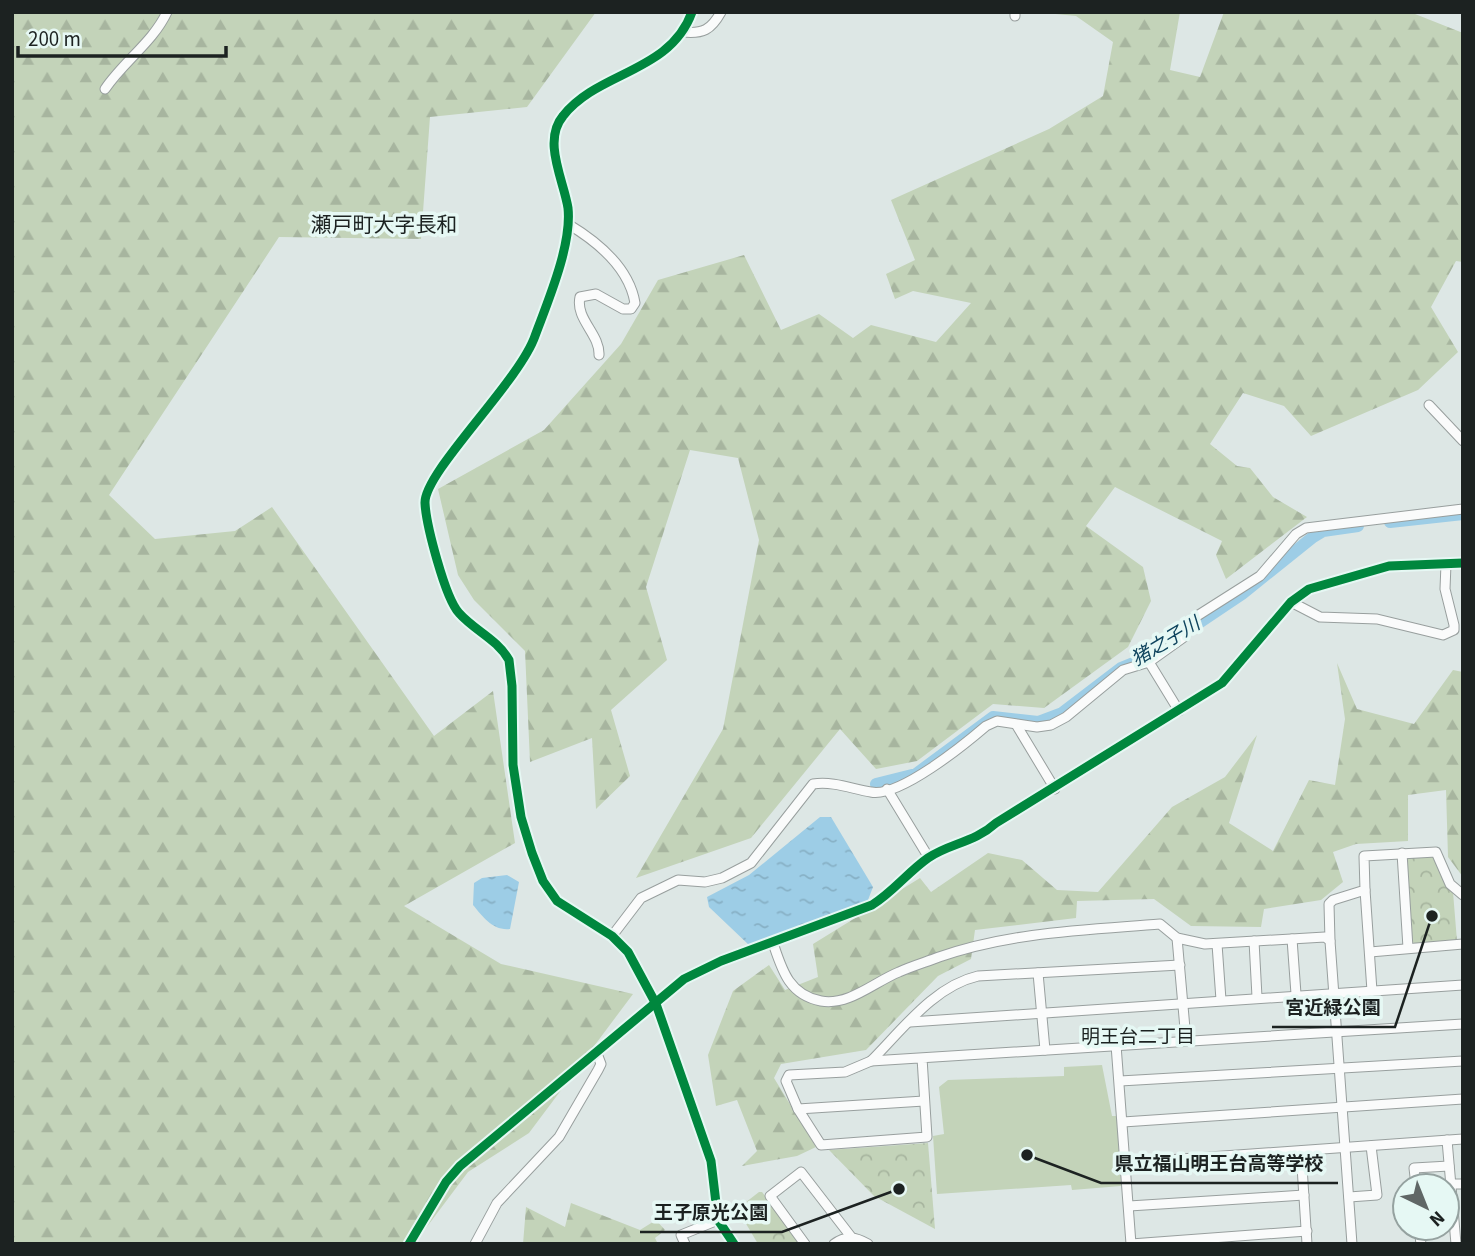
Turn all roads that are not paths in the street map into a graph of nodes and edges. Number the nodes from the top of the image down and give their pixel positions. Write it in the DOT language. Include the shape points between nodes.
graph roads {
  1 [pos="167,12"];
  2 [pos="692,12"];
  3 [pos="721,12"];
  4 [pos="683,32"];
  5 [pos="105,89"];
  6 [pos="568,224"];
  7 [pos="599,355"];
  8 [pos="1429,405"];
  9 [pos="1463,441"];
  10 [pos="1463,509"];
  11 [pos="1463,563"];
  12 [pos="1446,564"];
  13 [pos="1291,602"];
  14 [pos="1149,662"];
  15 [pos="1179,711"];
  16 [pos="1017,726"];
  17 [pos="887,789"];
  18 [pos="1055,789"];
  19 [pos="1402,853"];
  20 [pos="929,858"];
  21 [pos="1365,890"];
  22 [pos="1463,895"];
  23 [pos="612,936"];
  24 [pos="1177,938"];
  25 [pos="1292,939"];
  26 [pos="1254,941"];
  27 [pos="1330,941"];
  28 [pos="773,943"];
  29 [pos="1217,944"];
  30 [pos="1463,944"];
  31 [pos="1408,948"];
  32 [pos="1370,952"];
  33 [pos="1180,964"];
  34 [pos="1038,973"];
  35 [pos="1463,985"];
  36 [pos="1371,991"];
  37 [pos="1333,993"];
  38 [pos="1296,995"];
  39 [pos="1257,997"];
  40 [pos="1221,1000"];
  41 [pos="656,1004"];
  42 [pos="1183,1004"];
  43 [pos="1041,1011"];
  44 [pos="910,1022"];
  45 [pos="1463,1024"];
  46 [pos="1336,1030"];
  47 [pos="1186,1040"];
  48 [pos="1116,1045"];
  49 [pos="1045,1050"];
  50 [pos="596,1051"];
  51 [pos="922,1058"];
  52 [pos="871,1061"];
  53 [pos="1463,1061"];
  54 [pos="1337,1070"];
  55 [pos="1120,1081"];
  56 [pos="1463,1099"];
  57 [pos="924,1101"];
  58 [pos="1340,1106"];
  59 [pos="798,1109"];
  60 [pos="1123,1122"];
  61 [pos="1463,1139"];
  62 [pos="1447,1140"];
  63 [pos="1371,1146"];
  64 [pos="1345,1148"];
  65 [pos="1301,1151"];
  66 [pos="1125,1163"];
  67 [pos="1449,1166"];
  68 [pos="1414,1172"];
  69 [pos="1449,1172"];
  70 [pos="1304,1195"];
  71 [pos="1349,1197"];
  72 [pos="1129,1206"];
  73 [pos="718,1220"];
  74 [pos="1307,1231"];
  75 [pos="852,1238"];
  76 [pos="409,1244"];
  77 [pos="475,1244"];
  78 [pos="685,1244"];
  79 [pos="734,1244"];
  80 [pos="805,1244"];
  81 [pos="834,1244"];
  82 [pos="868,1244"];
  83 [pos="1307,1244"];
  84 [pos="1352,1244"];
  1 -- 5 [label="street" via="158,31 119,68"];
  2 -- 4 [label="street"];
  3 -- 4 [label="street" via="705,32"];
  4 -- 6 [label="street" via="662,53 562,116 555,144"];
  6 -- 7 [label="street" via="603,249 633,290 631,309 596,293 580,297 579,309 599,345"];
  6 -- 23 [label="street" via="527,355 434,477 425,499 451,602 468,622 496,642 509,660 516,794 543,881 569,910"];
  8 -- 9 [label="street"];
  10 -- 14 [label="street" via="1306,528 1260,576 1186,622 1186,630"];
  11 -- 12 [label="street"];
  12 -- 13 [label="street" via="1370,570 1309,589"];
  12 -- 13 [label="street" via="1446,598 1454,625 1451,633 1443,635 1377,619 1320,617"];
  13 -- 15 [label="street" via="1233,674"];
  14 -- 15 [label="street"];
  14 -- 16 [label="street" via="1123,670 1051,725"];
  15 -- 18 [label="street"];
  16 -- 17 [label="street" via="997,721 986,726 922,775"];
  16 -- 18 [label="street"];
  17 -- 20 [label="street"];
  17 -- 23 [label="street" via="873,793 824,782 809,787 751,863 705,882 678,880 641,898"];
  18 -- 20 [label="street" via="971,841"];
  19 -- 21 [label="street" via="1363,856"];
  19 -- 22 [label="street" via="1436,852 1450,884"];
  19 -- 31 [label="street"];
  20 -- 28 [label="street" via="872,905"];
  21 -- 27 [label="street" via="1329,904"];
  21 -- 32 [label="street"];
  23 -- 41 [label="street" via="628,952"];
  24 -- 28 [label="street" via="1160,924 990,941 899,972 833,1002 796,990 786,980"];
  24 -- 29 [label="street"];
  24 -- 33 [label="street"];
  25 -- 26 [label="street"];
  25 -- 27 [label="street" via="1325,937"];
  25 -- 38 [label="street"];
  26 -- 29 [label="street"];
  26 -- 39 [label="street"];
  27 -- 37 [label="street"];
  28 -- 41 [label="street" via="701,970"];
  29 -- 40 [label="street"];
  30 -- 31 [label="street"];
  31 -- 32 [label="street"];
  32 -- 36 [label="street"];
  33 -- 34 [label="street"];
  33 -- 42 [label="street"];
  34 -- 43 [label="street"];
  34 -- 44 [label="street" via="960,980"];
  35 -- 36 [label="street"];
  36 -- 37 [label="street"];
  37 -- 38 [label="street"];
  37 -- 46 [label="street"];
  38 -- 39 [label="street"];
  39 -- 40 [label="street"];
  40 -- 42 [label="street"];
  41 -- 50 [label="street"];
  41 -- 73 [label="street" via="711,1161"];
  42 -- 43 [label="street"];
  42 -- 47 [label="street"];
  43 -- 44 [label="street"];
  43 -- 49 [label="street"];
  44 -- 52 [label="street"];
  45 -- 46 [label="street"];
  46 -- 47 [label="street"];
  46 -- 54 [label="street"];
  47 -- 48 [label="street"];
  48 -- 49 [label="street"];
  48 -- 55 [label="street"];
  49 -- 51 [label="street"];
  50 -- 76 [label="street" via="460,1166"];
  50 -- 77 [label="street" via="601,1064 559,1137 497,1203"];
  51 -- 52 [label="street"];
  51 -- 57 [label="street"];
  52 -- 59 [label="street" via="845,1072 789,1076 786,1081"];
  53 -- 54 [label="street"];
  54 -- 55 [label="street"];
  54 -- 58 [label="street"];
  55 -- 60 [label="street"];
  56 -- 58 [label="street"];
  57 -- 59 [label="street"];
  57 -- 59 [label="street" via="927,1137 821,1144"];
  58 -- 60 [label="street"];
  58 -- 64 [label="street"];
  60 -- 66 [label="street"];
  61 -- 62 [label="street"];
  62 -- 63 [label="street"];
  62 -- 67 [label="street"];
  63 -- 64 [label="street"];
  63 -- 71 [label="street" via="1377,1195"];
  64 -- 65 [label="street"];
  64 -- 71 [label="street"];
  65 -- 66 [label="street"];
  65 -- 70 [label="street"];
  66 -- 72 [label="street"];
  67 -- 68 [label="street" via="1414,1168"];
  67 -- 69 [label="street"];
  70 -- 72 [label="street"];
  70 -- 74 [label="street"];
  71 -- 84 [label="street"];
  72 -- 74 [label="street" via="1131,1244"];
  73 -- 78 [label="street" via="681,1236"];
  73 -- 79 [label="street"];
  74 -- 83 [label="street"];
  75 -- 80 [label="street" via="801,1172 770,1195"];
  75 -- 81 [label="street"];
  75 -- 82 [label="street"];
}
